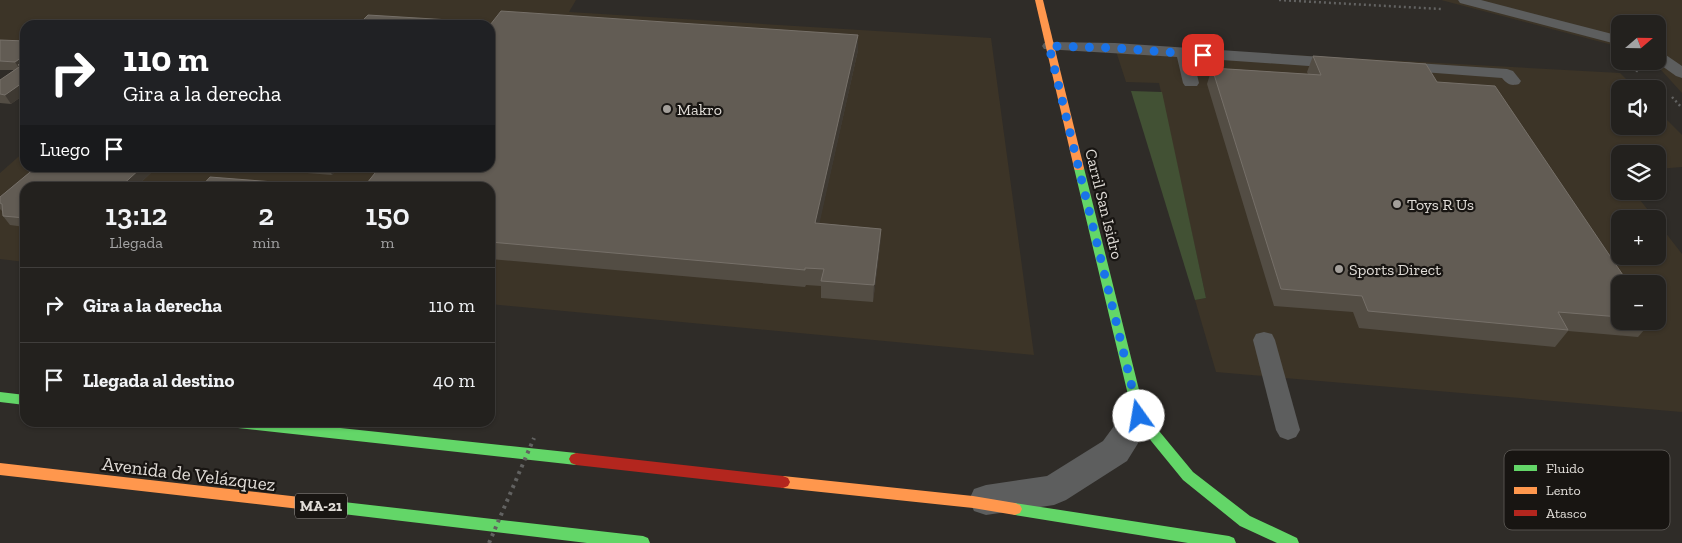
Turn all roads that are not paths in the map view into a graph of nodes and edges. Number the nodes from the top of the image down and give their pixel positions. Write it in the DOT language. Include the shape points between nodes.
graph roads {
  1 [pos="1039,0"];
  2 [pos="1465,0"];
  3 [pos="1611,39"];
  4 [pos="1049,46"];
  5 [pos="1184,54"];
  6 [pos="1666,62"];
  7 [pos="1350,64"];
  8 [pos="1389,67"];
  9 [pos="1682,73"];
  10 [pos="1513,81"];
  11 [pos="1191,83"];
  12 [pos="1264,340"];
  13 [pos="0,397"];
  14 [pos="20,399"];
  15 [pos="1139,416"];
  16 [pos="276,427"];
  17 [pos="1288,430"];
  18 [pos="0,469"];
  19 [pos="973,502"];
  20 [pos="643,543"];
  21 [pos="1229,543"];
  22 [pos="1292,543"];
  1 -- 4 [label="main road, Carril San Isidro"];
  2 -- 3 [label="lane"];
  4 -- 5 [label="lane"];
  4 -- 15 [label="main road, Carril San Isidro"];
  5 -- 7 [label="lane"];
  5 -- 11 [label="lane"];
  6 -- 9 [label="lane"];
  8 -- 10 [label="lane" via="1507,74"];
  12 -- 17 [label="lane"];
  13 -- 14 [label="main road"];
  15 -- 19 [label="street" via="1115,451 1054,490"];
  15 -- 22 [label="main road" via="1188,476 1245,521"];
  16 -- 19 [label="main road"];
  18 -- 20 [label="main road, Avenida de Velázquez / MA-21"];
  19 -- 21 [label="main road"];
}
